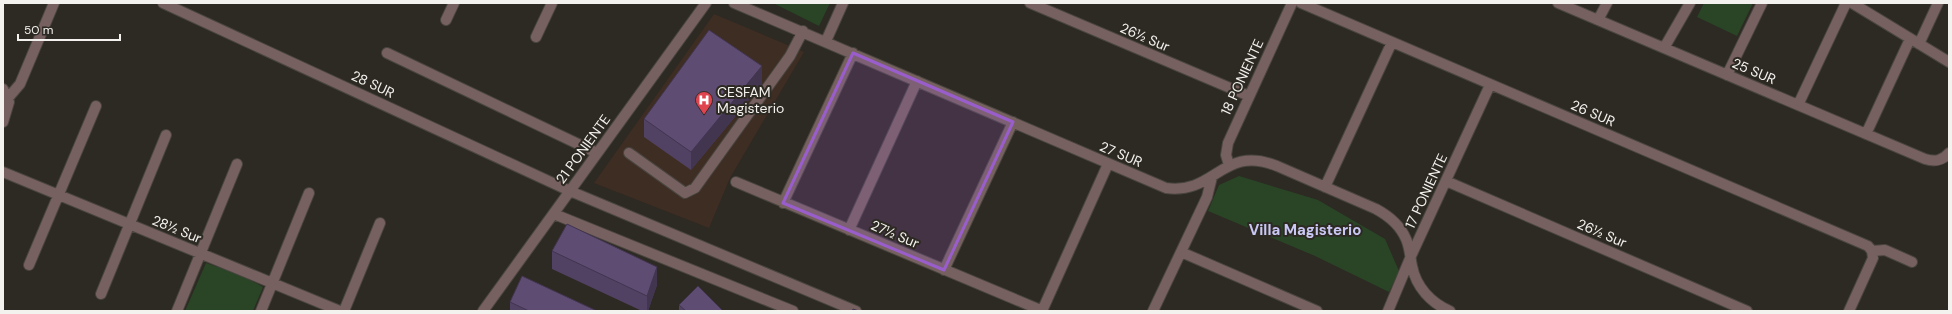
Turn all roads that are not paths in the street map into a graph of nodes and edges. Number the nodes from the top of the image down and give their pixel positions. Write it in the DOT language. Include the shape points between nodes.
graph roads {
  1 [pos="54,3"];
  2 [pos="163,3"];
  3 [pos="454,3"];
  4 [pos="552,3"];
  5 [pos="734,3"];
  6 [pos="843,3"];
  7 [pos="1030,3"];
  8 [pos="1292,3"];
  9 [pos="1300,3"];
  10 [pos="1558,3"];
  11 [pos="1607,3"];
  12 [pos="1690,3"];
  13 [pos="1762,3"];
  14 [pos="1851,3"];
  15 [pos="1938,3"];
  16 [pos="701,4"];
  17 [pos="446,20"];
  18 [pos="1598,20"];
  19 [pos="803,31"];
  20 [pos="536,37"];
  21 [pos="826,41"];
  22 [pos="1914,41"];
  23 [pos="1392,42"];
  24 [pos="1664,48"];
  25 [pos="387,53"];
  26 [pos="853,53"];
  27 [pos="1949,62"];
  28 [pos="1727,75"];
  29 [pos="917,81"];
  30 [pos="1490,85"];
  31 [pos="6,94"];
  32 [pos="1249,96"];
  33 [pos="1798,105"];
  34 [pos="96,106"];
  35 [pos="3,122"];
  36 [pos="1013,122"];
  37 [pos="1866,134"];
  38 [pos="166,135"];
  39 [pos="629,152"];
  40 [pos="597,153"];
  41 [pos="1949,153"];
  42 [pos="236,164"];
  43 [pos="1108,164"];
  44 [pos="1229,165"];
  45 [pos="3,172"];
  46 [pos="1212,177"];
  47 [pos="1446,181"];
  48 [pos="736,182"];
  49 [pos="1325,187"];
  50 [pos="570,191"];
  51 [pos="309,193"];
  52 [pos="58,195"];
  53 [pos="782,203"];
  54 [pos="554,214"];
  55 [pos="380,223"];
  56 [pos="130,224"];
  57 [pos="849,230"];
  58 [pos="1872,251"];
  59 [pos="1181,252"];
  60 [pos="200,253"];
  61 [pos="1411,256"];
  62 [pos="1912,262"];
  63 [pos="29,265"];
  64 [pos="944,270"];
  65 [pos="272,283"];
  66 [pos="101,294"];
  67 [pos="177,311"];
  68 [pos="260,311"];
  69 [pos="340,311"];
  70 [pos="344,311"];
  71 [pos="483,311"];
  72 [pos="793,311"];
  73 [pos="856,311"];
  74 [pos="1042,311"];
  75 [pos="1153,311"];
  76 [pos="1317,311"];
  77 [pos="1388,311"];
  78 [pos="1450,311"];
  79 [pos="1747,311"];
  80 [pos="1849,311"];
  1 -- 31 [label="street" via="20,84"];
  2 -- 50 [label="street, 28 SUR"];
  3 -- 17 [label="street"];
  4 -- 20 [label="street"];
  5 -- 19 [label="street, 27 SUR"];
  6 -- 21 [label="street"];
  7 -- 32 [label="street, 26½ Sur"];
  8 -- 32 [label="street, 18 PONIENTE"];
  9 -- 23 [label="street, 26 SUR"];
  10 -- 18 [label="street, 25 SUR"];
  11 -- 18 [label="street"];
  12 -- 24 [label="street"];
  13 -- 28 [label="street"];
  14 -- 22 [label="street"];
  14 -- 33 [label="street"];
  15 -- 22 [label="street"];
  16 -- 40 [label="street, 21 PONIENTE"];
  18 -- 24 [label="street, 25 SUR"];
  19 -- 21 [label="street, 27 SUR"];
  19 -- 39 [label="street" via="790,56 695,188 685,193"];
  21 -- 26 [label="street, 27 SUR"];
  22 -- 27 [label="street"];
  22 -- 37 [label="street"];
  23 -- 30 [label="street, 26 SUR"];
  23 -- 49 [label="street"];
  24 -- 28 [label="street, 25 SUR"];
  25 -- 40 [label="street"];
  26 -- 29 [label="street, 27 SUR"];
  26 -- 53 [label="street"];
  28 -- 33 [label="street, 25 SUR"];
  29 -- 36 [label="street, 27 SUR"];
  29 -- 57 [label="street"];
  30 -- 47 [label="street, 17 PONIENTE"];
  30 -- 58 [label="street, 26 SUR" via="1857,241"];
  31 -- 35 [label="street" via="9,106"];
  32 -- 44 [label="street, 18 PONIENTE" via="1228,143 1226,155"];
  33 -- 37 [label="street, 25 SUR"];
  34 -- 52 [label="street"];
  36 -- 43 [label="street, 27 SUR"];
  36 -- 64 [label="street"];
  37 -- 41 [label="street, 25 SUR" via="1925,159 1941,160"];
  38 -- 56 [label="street"];
  40 -- 50 [label="street, 21 PONIENTE"];
  42 -- 60 [label="street"];
  43 -- 46 [label="street, 27 SUR" via="1159,186 1174,189 1192,187"];
  43 -- 74 [label="street"];
  44 -- 46 [label="street, 27 SUR"];
  44 -- 49 [label="street, 27 SUR" via="1245,160 1262,162"];
  45 -- 52 [label="street, 28½ Sur"];
  46 -- 59 [label="street" via="1206,198"];
  47 -- 61 [label="street, 17 PONIENTE"];
  47 -- 79 [label="street, 26½ Sur"];
  48 -- 53 [label="street, 27½ Sur"];
  49 -- 61 [label="street, 27 SUR" via="1391,218 1407,239"];
  50 -- 54 [label="street, 21 PONIENTE"];
  50 -- 73 [label="street, 28 SUR"];
  51 -- 65 [label="street"];
  52 -- 56 [label="street, 28½ Sur"];
  52 -- 63 [label="street"];
  53 -- 57 [label="street, 27½ Sur"];
  54 -- 71 [label="street, 21 PONIENTE"];
  54 -- 72 [label="street"];
  55 -- 70 [label="street"];
  56 -- 60 [label="street, 28½ Sur"];
  56 -- 66 [label="street"];
  57 -- 64 [label="street, 27½ Sur"];
  58 -- 62 [label="street" via="1884,250"];
  58 -- 80 [label="street" via="1872,262"];
  59 -- 75 [label="street"];
  59 -- 76 [label="street"];
  60 -- 65 [label="street, 28½ Sur"];
  60 -- 67 [label="street"];
  61 -- 77 [label="street, 17 PONIENTE"];
  61 -- 78 [label="street, 27 SUR" via="1413,272 1424,293"];
  64 -- 74 [label="street, 27½ Sur"];
  65 -- 68 [label="street"];
  65 -- 69 [label="street, 28½ Sur"];
}
